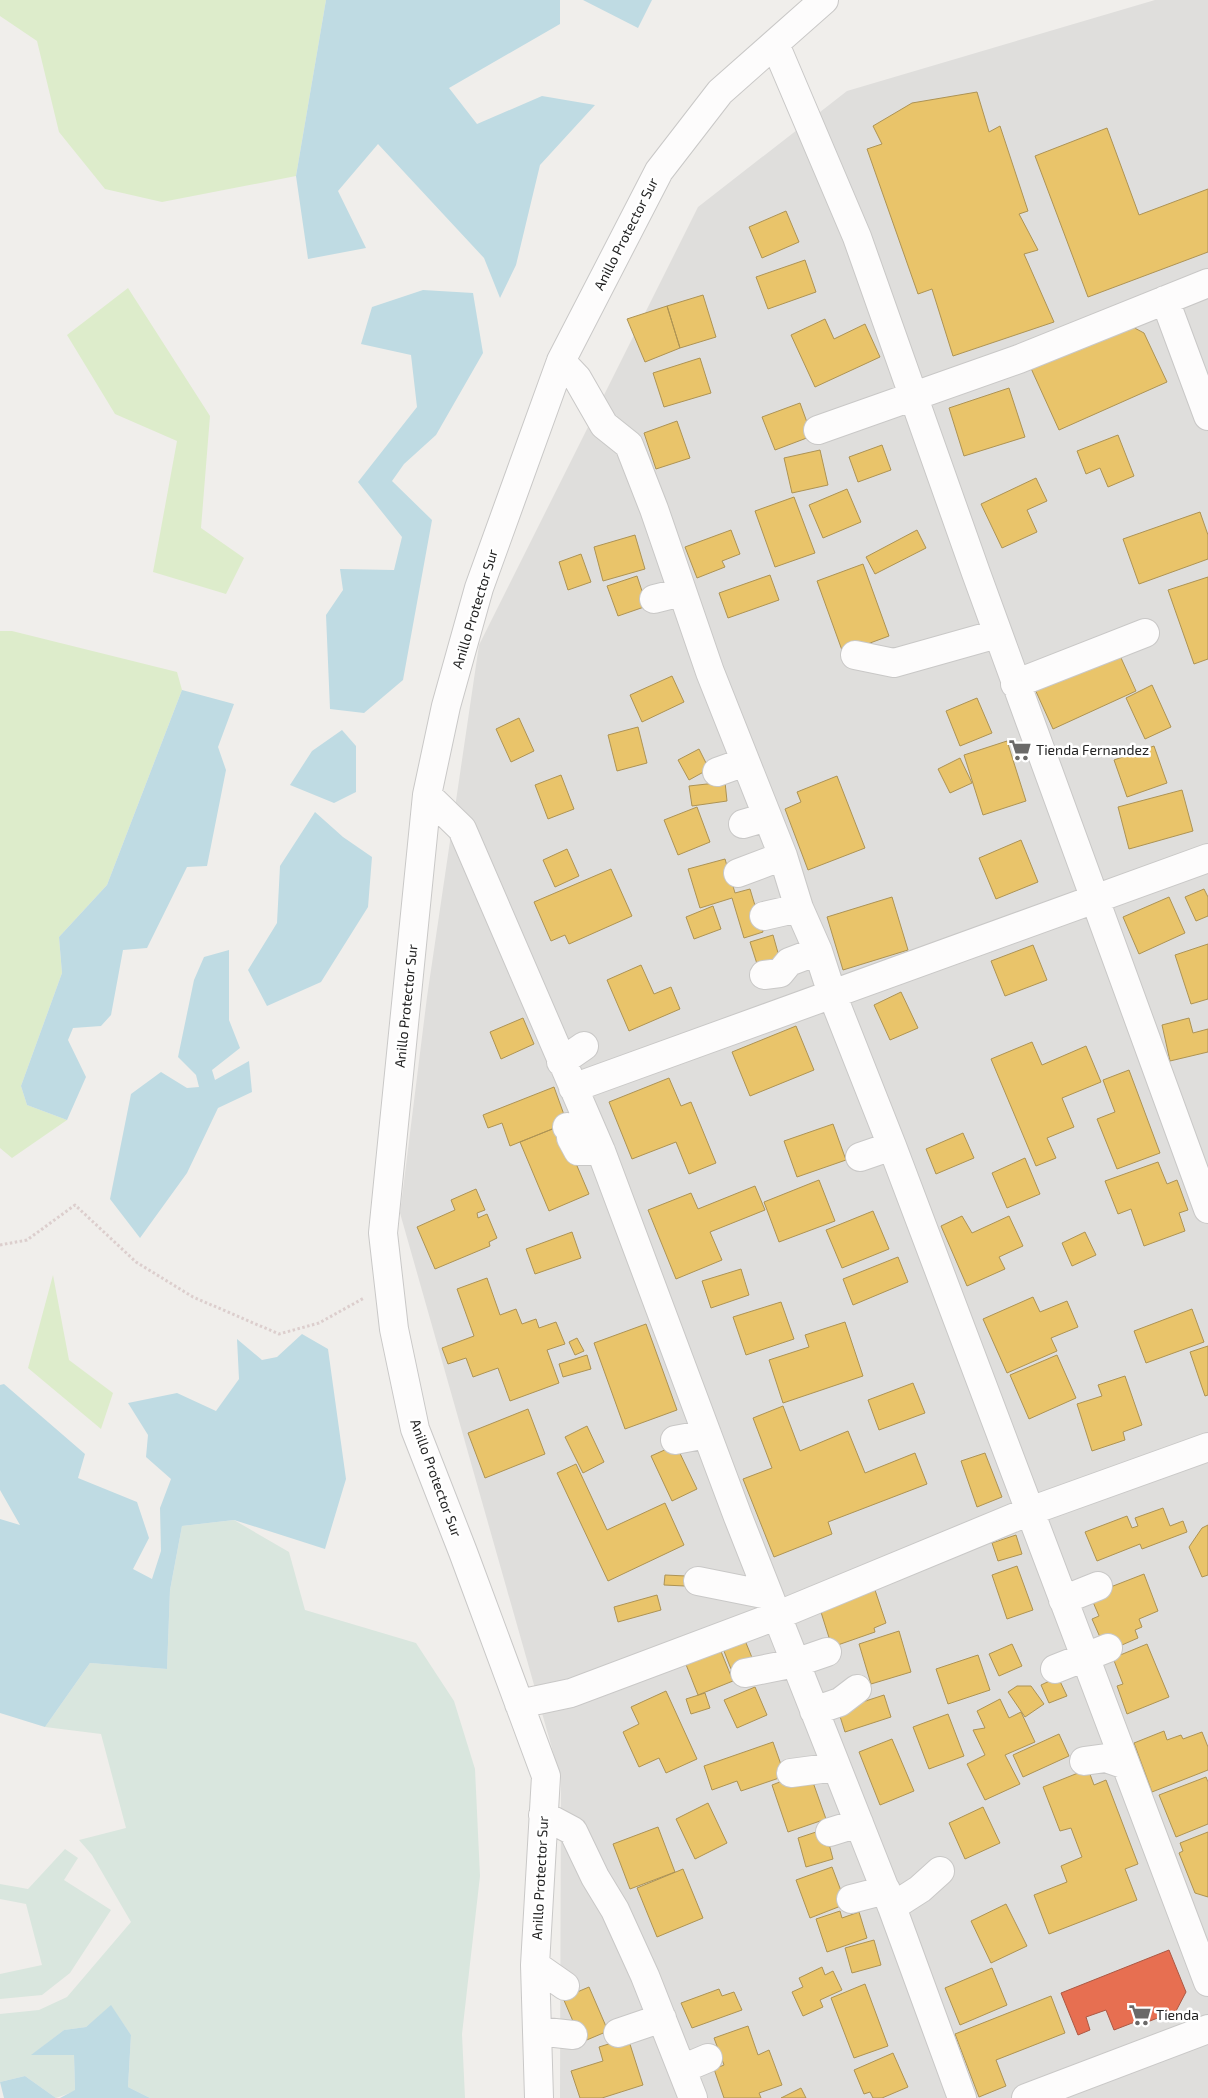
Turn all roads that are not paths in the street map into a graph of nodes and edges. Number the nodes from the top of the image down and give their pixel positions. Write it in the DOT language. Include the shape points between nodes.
graph roads {
  1 [pos="824,0"];
  2 [pos="775,44"];
  3 [pos="1208,283"];
  4 [pos="1164,300"];
  5 [pos="561,361"];
  6 [pos="912,396"];
  7 [pos="1208,416"];
  8 [pos="818,430"];
  9 [pos="682,592"];
  10 [pos="654,599"];
  11 [pos="1145,633"];
  12 [pos="997,634"];
  13 [pos="855,655"];
  14 [pos="1015,684"];
  15 [pos="745,762"];
  16 [pos="717,772"];
  17 [pos="427,795"];
  18 [pos="783,856"];
  19 [pos="1208,858"];
  20 [pos="738,873"];
  21 [pos="1093,898"];
  22 [pos="799,908"];
  23 [pos="764,916"];
  24 [pos="818,951"];
  25 [pos="764,975"];
  26 [pos="832,994"];
  27 [pos="584,1046"];
  28 [pos="561,1062"];
  29 [pos="573,1088"];
  30 [pos="567,1127"];
  31 [pos="892,1146"];
  32 [pos="601,1152"];
  33 [pos="860,1157"];
  34 [pos="1208,1209"];
  35 [pos="707,1434"];
  36 [pos="674,1440"];
  37 [pos="1208,1447"];
  38 [pos="1030,1511"];
  39 [pos="698,1581"];
  40 [pos="1098,1586"];
  41 [pos="1063,1600"];
  42 [pos="772,1605"];
  43 [pos="827,1652"];
  44 [pos="1096,1652"];
  45 [pos="795,1663"];
  46 [pos="1055,1670"];
  47 [pos="745,1673"];
  48 [pos="857,1689"];
  49 [pos="519,1704"];
  50 [pos="814,1711"];
  51 [pos="1084,1761"];
  52 [pos="1126,1764"];
  53 [pos="836,1767"];
  54 [pos="790,1773"];
  55 [pos="850,1801"];
  56 [pos="543,1816"];
  57 [pos="830,1832"];
  58 [pos="940,1871"];
  59 [pos="889,1898"];
  60 [pos="852,1899"];
  61 [pos="535,1965"];
  62 [pos="1208,1982"];
  63 [pos="565,1986"];
  64 [pos="662,2018"];
  65 [pos="1208,2029"];
  66 [pos="537,2031"];
  67 [pos="618,2033"];
  68 [pos="573,2035"];
  69 [pos="708,2058"];
  70 [pos="682,2069"];
  71 [pos="539,2098"];
  72 [pos="693,2098"];
  73 [pos="962,2098"];
  74 [pos="1026,2098"];
  1 -- 2 [label="street, Anillo Protector Sur"];
  2 -- 5 [label="street, Anillo Protector Sur" via="720,92 659,171"];
  2 -- 6 [label="street" via="855,230"];
  3 -- 4 [label="street"];
  4 -- 6 [label="street" via="1019,359"];
  4 -- 7 [label="street"];
  5 -- 9 [label="street" via="577,378 604,425 629,445 655,545"];
  5 -- 17 [label="street, Anillo Protector Sur" via="479,588 446,706"];
  6 -- 8 [label="street"];
  6 -- 12 [label="street"];
  9 -- 10 [label="street"];
  9 -- 15 [label="street"];
  11 -- 14 [label="street"];
  12 -- 13 [label="street" via="894,663"];
  12 -- 14 [label="street"];
  14 -- 21 [label="street"];
  15 -- 16 [label="street"];
  15 -- 18 [label="street" via="755,820"];
  17 -- 28 [label="street" via="462,829"];
  17 -- 49 [label="street, Anillo Protector Sur" via="383,1233 394,1329 415,1429"];
  18 -- 20 [label="street"];
  18 -- 22 [label="street"];
  19 -- 21 [label="street"];
  21 -- 26 [label="street"];
  21 -- 34 [label="street"];
  22 -- 23 [label="street"];
  22 -- 24 [label="street"];
  24 -- 25 [label="street" via="789,962 780,973"];
  24 -- 26 [label="street"];
  26 -- 29 [label="street"];
  26 -- 31 [label="street"];
  27 -- 28 [label="street"];
  28 -- 29 [label="street"];
  29 -- 32 [label="street"];
  30 -- 32 [label="street" via="572,1130 571,1138 578,1150"];
  31 -- 33 [label="street"];
  31 -- 38 [label="street" via="946,1268"];
  32 -- 35 [label="street"];
  35 -- 36 [label="street"];
  35 -- 42 [label="street"];
  37 -- 38 [label="street"];
  38 -- 41 [label="street" via="1037,1558"];
  38 -- 42 [label="street"];
  39 -- 42 [label="street"];
  40 -- 41 [label="street"];
  41 -- 44 [label="street"];
  42 -- 45 [label="street"];
  42 -- 49 [label="street" via="572,1693"];
  43 -- 45 [label="street"];
  44 -- 46 [label="street"];
  44 -- 52 [label="street"];
  45 -- 47 [label="street"];
  45 -- 50 [label="street"];
  48 -- 50 [label="street" via="840,1702"];
  49 -- 56 [label="street, Anillo Protector Sur" via="546,1776"];
  50 -- 53 [label="street"];
  51 -- 52 [label="street" via="1106,1758"];
  52 -- 62 [label="street" via="1131,1807"];
  53 -- 54 [label="street"];
  53 -- 55 [label="street"];
  55 -- 57 [label="street"];
  55 -- 59 [label="street"];
  56 -- 61 [label="street, Anillo Protector Sur"];
  56 -- 64 [label="street" via="573,1831 608,1875 615,1910"];
  58 -- 59 [label="street" via="920,1889"];
  59 -- 60 [label="street"];
  59 -- 73 [label="street"];
  61 -- 63 [label="street"];
  61 -- 66 [label="street, Anillo Protector Sur"];
  64 -- 67 [label="street"];
  64 -- 70 [label="street"];
  65 -- 74 [label="street"];
  66 -- 68 [label="street"];
  66 -- 71 [label="street, Anillo Protector Sur"];
  69 -- 70 [label="street"];
  70 -- 72 [label="street"];
}
